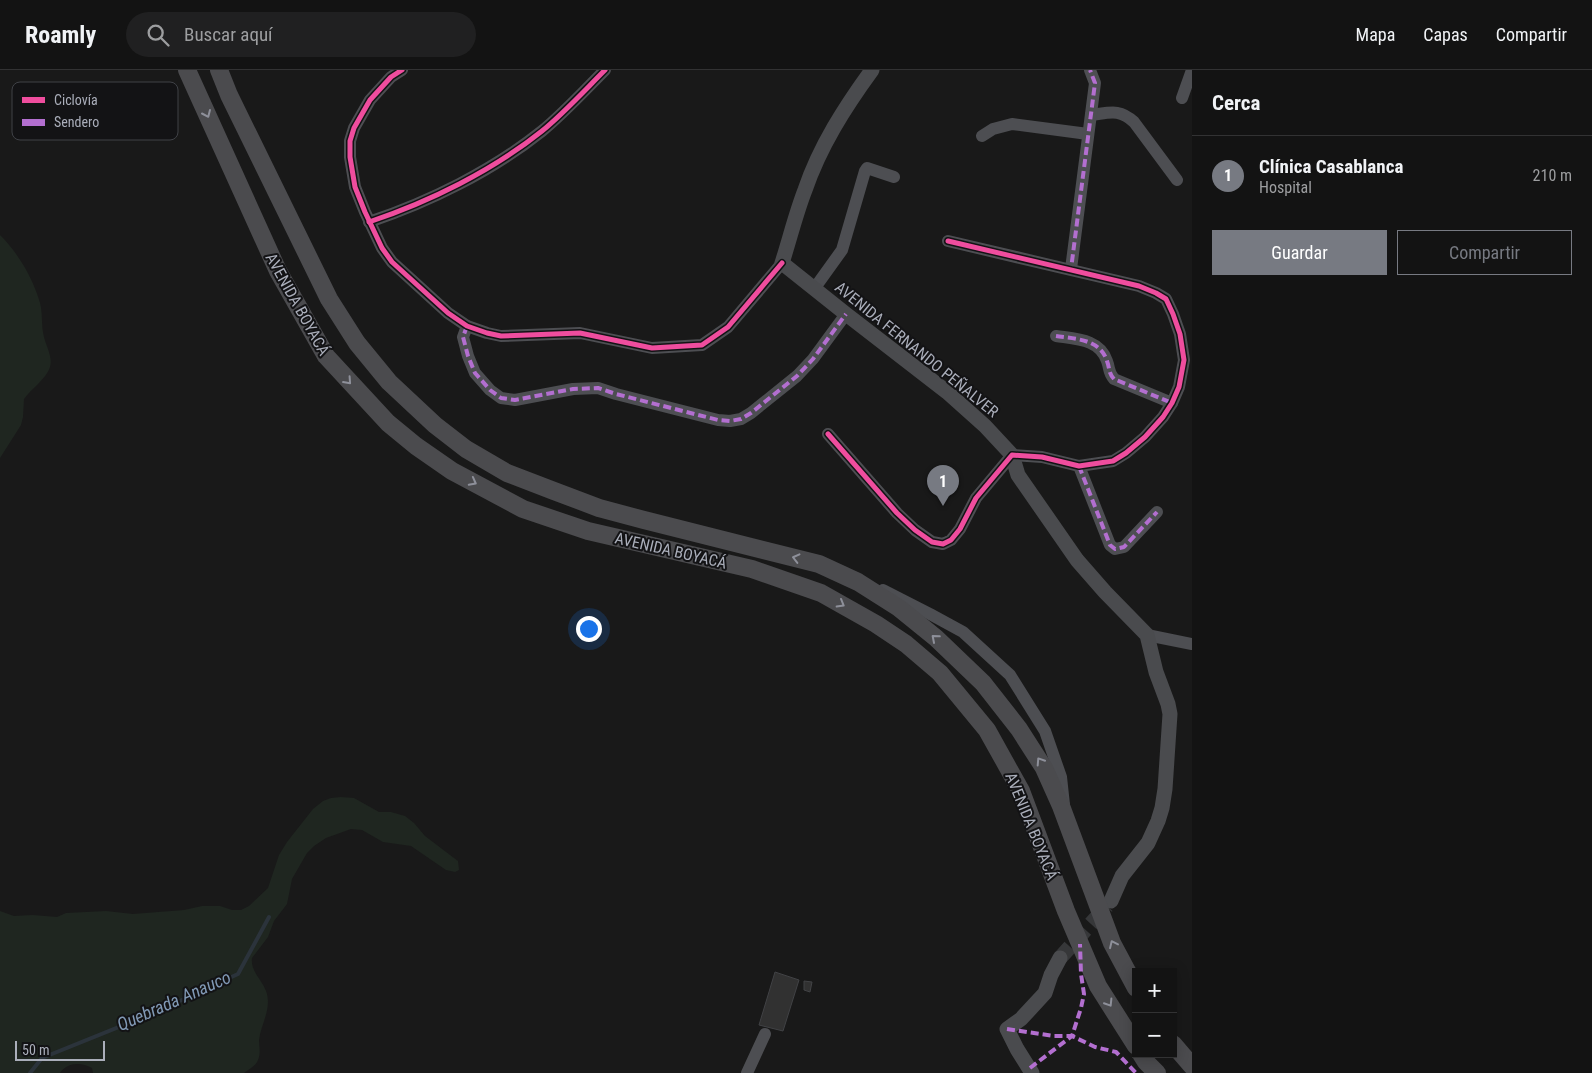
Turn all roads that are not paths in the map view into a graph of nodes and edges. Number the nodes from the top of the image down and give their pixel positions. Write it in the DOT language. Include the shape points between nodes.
graph roads {
  1 [pos="186,70"];
  2 [pos="218,70"];
  3 [pos="402,70"];
  4 [pos="605,70"];
  5 [pos="872,70"];
  6 [pos="1090,70"];
  7 [pos="1192,70"];
  8 [pos="1182,98"];
  9 [pos="1091,115"];
  10 [pos="1088,134"];
  11 [pos="982,136"];
  12 [pos="894,177"];
  13 [pos="1177,180"];
  14 [pos="369,222"];
  15 [pos="948,240"];
  16 [pos="782,263"];
  17 [pos="1071,269"];
  18 [pos="814,289"];
  19 [pos="846,314"];
  20 [pos="467,326"];
  21 [pos="1056,336"];
  22 [pos="1172,403"];
  23 [pos="828,434"];
  24 [pos="1012,455"];
  25 [pos="1079,466"];
  26 [pos="1157,512"];
  27 [pos="858,582"];
  28 [pos="1147,635"];
  29 [pos="1192,644"];
  30 [pos="1066,820"];
  31 [pos="1112,901"];
  32 [pos="1060,958"];
  33 [pos="1132,980"];
  34 [pos="765,1034"];
  35 [pos="1132,1040"];
  36 [pos="1177,1049"];
  37 [pos="1144,1058"];
  38 [pos="1192,1066"];
  39 [pos="747,1073"];
  40 [pos="1032,1073"];
  41 [pos="1157,1073"];
  1 -- 35 [label="highway, AVENIDA BOYACÁ, one-way" via="278,271 326,356 388,423 416,446 452,471 523,509 588,531 752,569 821,592 884,629 940,673 987,730 1017,783 1098,986"];
  27 -- 2 [label="highway, AVENIDA BOYACÁ, one-way" via="818,564 599,508 506,473 466,449 435,425 389,382 357,343 329,299"];
  3 -- 14 [label="street" via="370,100 350,140 355,187"];
  4 -- 14 [label="street" via="544,130 520,148 458,184"];
  5 -- 16 [label="main road" via="849,101 818,158"];
  6 -- 9 [label="street" via="1095,82"];
  7 -- 8 [label="street"];
  9 -- 10 [label="street"];
  9 -- 13 [label="street" via="1126,114"];
  10 -- 11 [label="street" via="1012,124"];
  10 -- 17 [label="street"];
  12 -- 18 [label="street" via="867,168 864,171 842,250"];
  14 -- 20 [label="street" via="392,262"];
  15 -- 17 [label="street"];
  16 -- 18 [label="main road, AVENIDA FERNANDO PEÑALVER"];
  16 -- 20 [label="street" via="728,327 702,345 652,348 580,333 501,336"];
  17 -- 22 [label="street" via="1139,286 1166,300 1180,334 1184,360"];
  18 -- 19 [label="main road, AVENIDA FERNANDO PEÑALVER"];
  19 -- 20 [label="street" via="801,371 751,413 730,421 598,388 573,388 515,400 501,398 475,373 464,337"];
  19 -- 24 [label="main road, AVENIDA FERNANDO PEÑALVER" via="947,392"];
  21 -- 22 [label="street" via="1084,340 1096,346 1104,354 1114,379"];
  22 -- 25 [label="street" via="1145,437 1126,453 1113,460"];
  23 -- 24 [label="street" via="897,513 932,542 943,544 960,529 976,498"];
  24 -- 25 [label="street" via="1042,457"];
  24 -- 28 [label="main road, AVENIDA FERNANDO PEÑALVER" via="1018,474 1077,560"];
  25 -- 26 [label="street" via="1110,545 1115,548 1124,547"];
  30 -- 27 [label="highway, AVENIDA BOYACÁ, one-way" via="1044,768 983,683 899,608"];
  27 -- 30 [label="street" via="897,597 963,632 1010,675 1045,731 1061,777"];
  28 -- 29 [label="street"];
  28 -- 31 [label="main road" via="1170,714 1162,808 1154,833 1122,876"];
  33 -- 30 [label="highway, AVENIDA BOYACÁ, one-way" via="1112,943"];
  32 -- 40 [label="main road" via="1050,974 1045,994 1021,1019 1007,1028"];
  34 -- 39 [label="street"];
  36 -- 38 [label="highway"];
  37 -- 41 [label="highway"];
}
